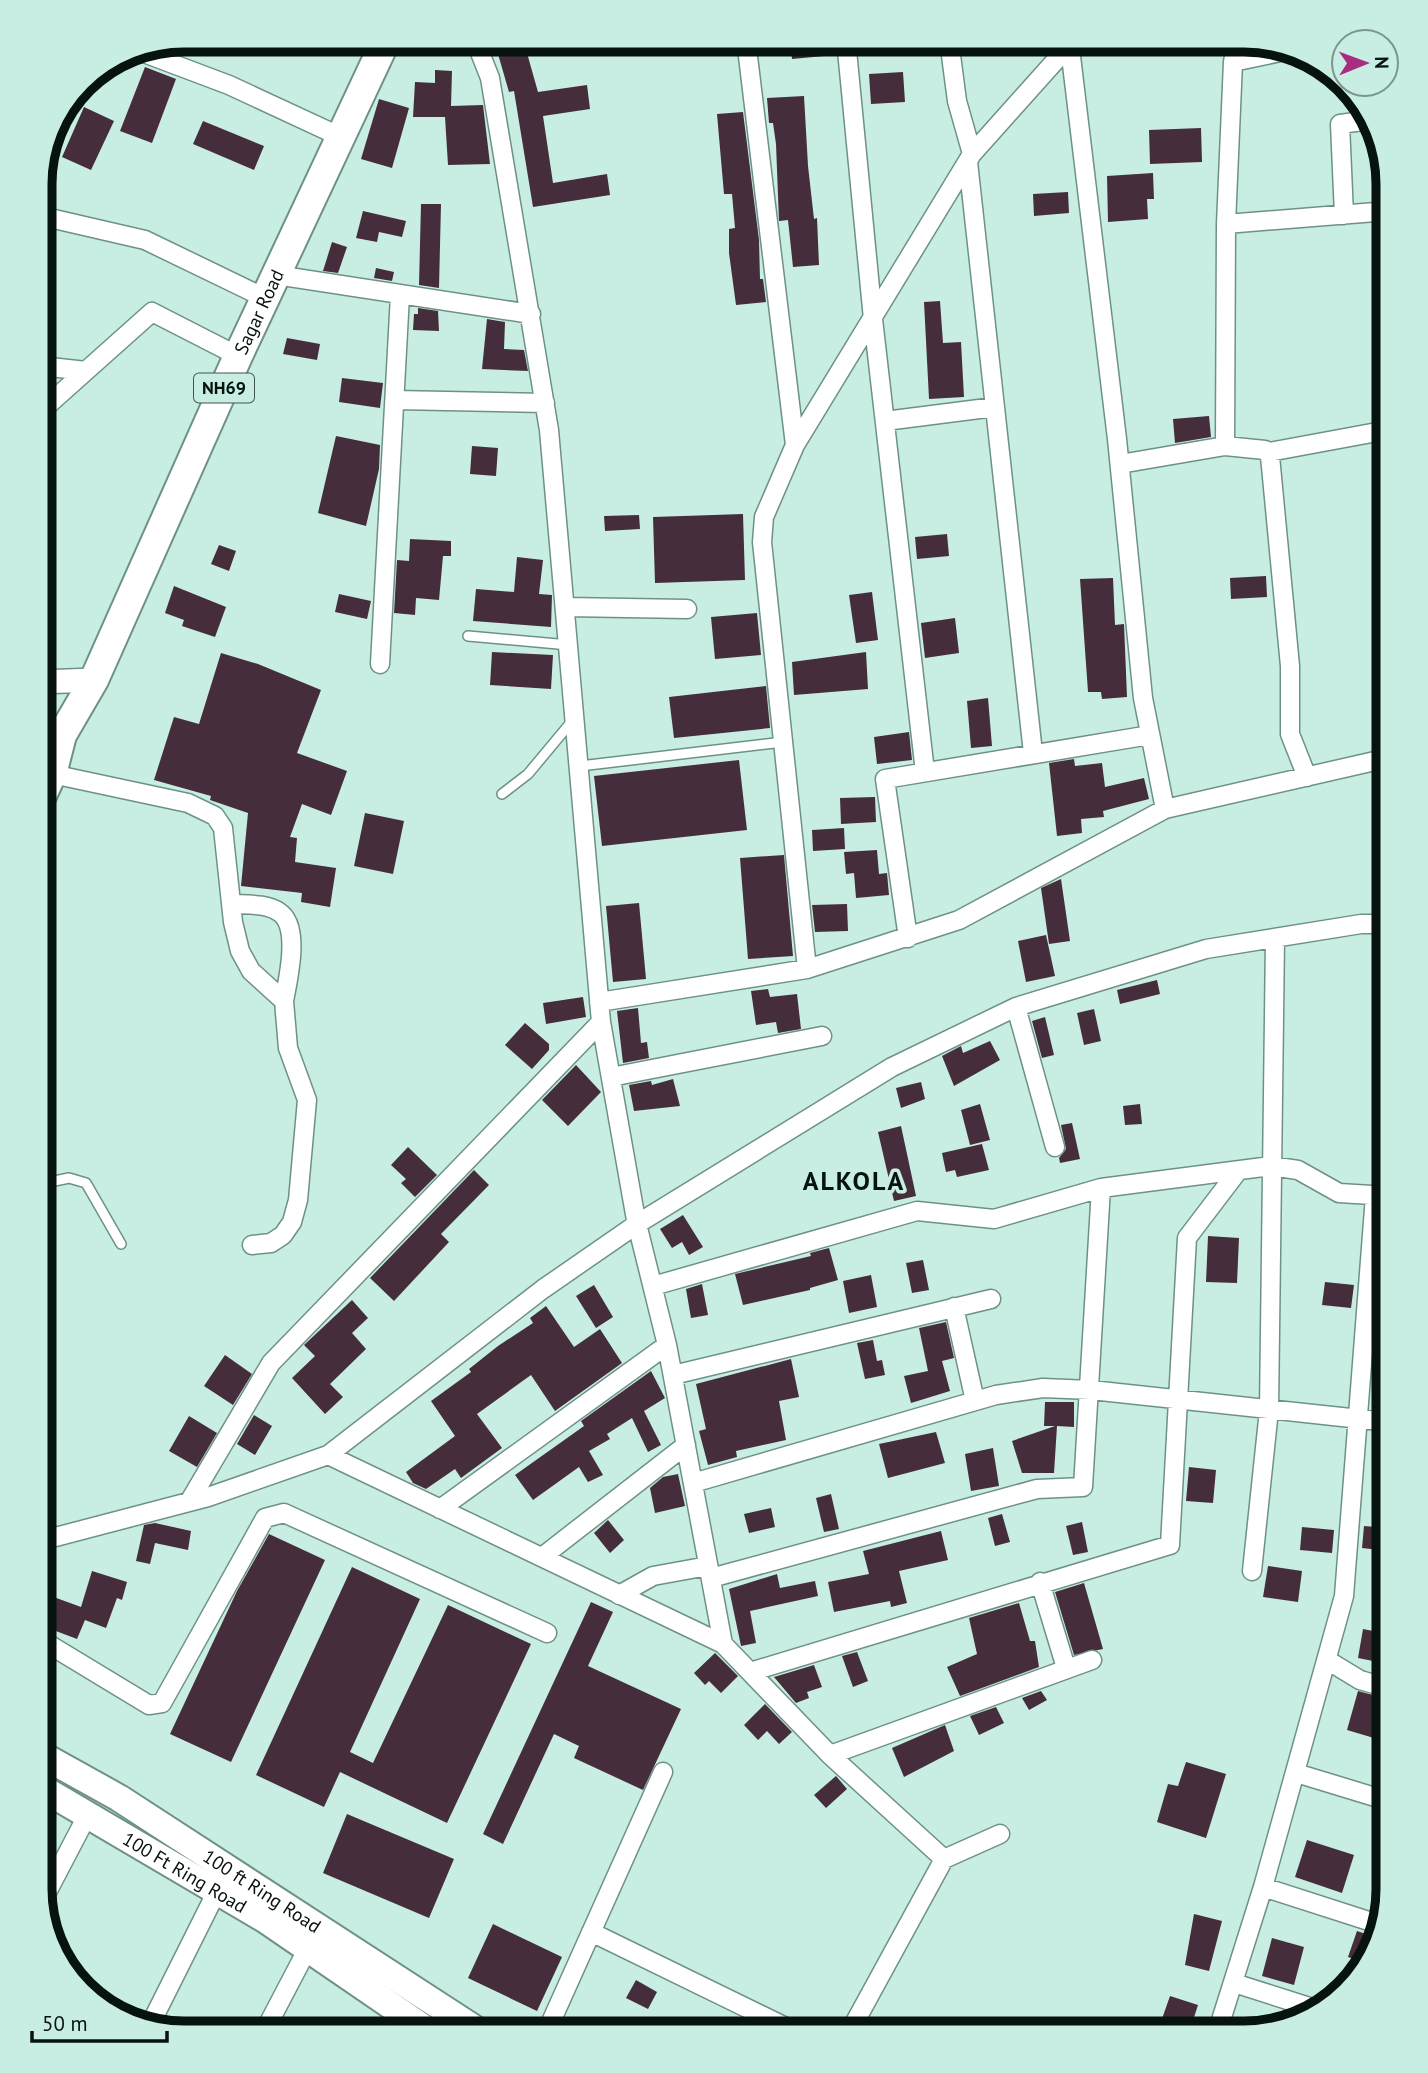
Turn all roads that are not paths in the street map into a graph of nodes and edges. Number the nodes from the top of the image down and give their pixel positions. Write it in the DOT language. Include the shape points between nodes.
graph roads {
  1 [pos="380,53"];
  2 [pos="480,53"];
  3 [pos="748,53"];
  4 [pos="847,53"];
  5 [pos="951,53"];
  6 [pos="1064,53"];
  7 [pos="1073,53"];
  8 [pos="1235,53"];
  9 [pos="1266,55"];
  10 [pos="154,57"];
  11 [pos="1233,62"];
  12 [pos="1359,122"];
  13 [pos="341,137"];
  14 [pos="970,158"];
  15 [pos="1376,212"];
  16 [pos="1344,215"];
  17 [pos="53,219"];
  18 [pos="1226,224"];
  19 [pos="271,287"];
  20 [pos="400,295"];
  21 [pos="531,314"];
  22 [pos="873,319"];
  23 [pos="238,356"];
  24 [pos="53,367"];
  25 [pos="86,371"];
  26 [pos="395,400"];
  27 [pos="53,401"];
  28 [pos="545,403"];
  29 [pos="995,407"];
  30 [pos="885,421"];
  31 [pos="1376,432"];
  32 [pos="795,445"];
  33 [pos="1225,446"];
  34 [pos="1269,452"];
  35 [pos="1120,464"];
  36 [pos="566,607"];
  37 [pos="687,610"];
  38 [pos="468,636"];
  39 [pos="569,645"];
  40 [pos="380,664"];
  41 [pos="93,680"];
  42 [pos="53,682"];
  43 [pos="576,717"];
  44 [pos="1150,735"];
  45 [pos="783,742"];
  46 [pos="53,753"];
  47 [pos="1033,753"];
  48 [pos="52,754"];
  49 [pos="1376,761"];
  50 [pos="580,766"];
  51 [pos="925,772"];
  52 [pos="1307,777"];
  53 [pos="502,794"];
  54 [pos="1165,809"];
  55 [pos="231,904"];
  56 [pos="1376,923"];
  57 [pos="908,937"];
  58 [pos="1275,937"];
  59 [pos="807,970"];
  60 [pos="284,1001"];
  61 [pos="599,1002"];
  62 [pos="1016,1007"];
  63 [pos="601,1022"];
  64 [pos="822,1036"];
  65 [pos="611,1077"];
  66 [pos="1055,1147"];
  67 [pos="1271,1166"];
  68 [pos="1238,1171"];
  69 [pos="52,1181"];
  70 [pos="1101,1188"];
  71 [pos="1376,1196"];
  72 [pos="637,1224"];
  73 [pos="121,1244"];
  74 [pos="1376,1244"];
  75 [pos="252,1245"];
  76 [pos="653,1286"];
  77 [pos="991,1299"];
  78 [pos="954,1307"];
  79 [pos="667,1345"];
  80 [pos="673,1375"];
  81 [pos="1091,1390"];
  82 [pos="1181,1398"];
  83 [pos="975,1401"];
  84 [pos="1269,1409"];
  85 [pos="1358,1419"];
  86 [pos="1376,1421"];
  87 [pos="686,1445"];
  88 [pos="328,1455"];
  89 [pos="693,1483"];
  90 [pos="190,1502"];
  91 [pos="440,1509"];
  92 [pos="52,1538"];
  93 [pos="542,1557"];
  94 [pos="1252,1571"];
  95 [pos="710,1572"];
  96 [pos="1040,1582"];
  97 [pos="619,1594"];
  98 [pos="547,1633"];
  99 [pos="723,1644"];
  100 [pos="52,1646"];
  101 [pos="1092,1660"];
  102 [pos="1327,1660"];
  103 [pos="1066,1668"];
  104 [pos="750,1672"];
  105 [pos="1376,1685"];
  106 [pos="830,1755"];
  107 [pos="52,1761"];
  108 [pos="663,1772"];
  109 [pos="1296,1773"];
  110 [pos="52,1794"];
  111 [pos="1376,1797"];
  112 [pos="88,1814"];
  113 [pos="1000,1834"];
  114 [pos="944,1859"];
  115 [pos="52,1883"];
  116 [pos="1263,1887"];
  117 [pos="217,1891"];
  118 [pos="1371,1922"];
  119 [pos="591,1932"];
  120 [pos="308,1948"];
  121 [pos="1234,1983"];
  122 [pos="1304,2005"];
  123 [pos="154,2017"];
  124 [pos="270,2020"];
  125 [pos="414,2020"];
  126 [pos="461,2020"];
  127 [pos="552,2020"];
  128 [pos="773,2021"];
  129 [pos="856,2021"];
  130 [pos="1221,2021"];
  1 -- 13 [label="highway, Sagar Road / NH69"];
  2 -- 21 [label="street" via="490,78"];
  3 -- 32 [label="street"];
  4 -- 22 [label="street"];
  5 -- 14 [label="street"];
  6 -- 14 [label="street"];
  7 -- 35 [label="street"];
  8 -- 11 [label="street"];
  9 -- 11 [label="street"];
  10 -- 13 [label="street" via="229,85"];
  11 -- 18 [label="street"];
  12 -- 16 [label="street" via="1340,124"];
  13 -- 19 [label="highway, Sagar Road / NH69"];
  14 -- 22 [label="street"];
  14 -- 29 [label="street"];
  15 -- 16 [label="street"];
  16 -- 18 [label="street"];
  17 -- 19 [label="street" via="145,240"];
  18 -- 33 [label="street"];
  19 -- 20 [label="street"];
  19 -- 23 [label="highway, Sagar Road / NH69"];
  20 -- 21 [label="street"];
  20 -- 26 [label="street"];
  21 -- 28 [label="street"];
  22 -- 30 [label="street"];
  22 -- 32 [label="street"];
  23 -- 25 [label="street" via="152,312"];
  23 -- 41 [label="highway, Sagar Road / NH69"];
  24 -- 25 [label="street"];
  25 -- 27 [label="street"];
  26 -- 28 [label="street"];
  26 -- 40 [label="street"];
  28 -- 36 [label="street"];
  29 -- 30 [label="street"];
  29 -- 47 [label="street"];
  30 -- 51 [label="street"];
  31 -- 34 [label="street"];
  32 -- 45 [label="street" via="764,517 762,542"];
  33 -- 34 [label="street"];
  33 -- 35 [label="street"];
  34 -- 52 [label="street" via="1290,666 1290,734"];
  35 -- 44 [label="street"];
  36 -- 37 [label="street"];
  36 -- 39 [label="street"];
  38 -- 39 [label="lane"];
  39 -- 43 [label="street"];
  41 -- 42 [label="main road"];
  41 -- 46 [label="highway, Sagar Road / NH69"];
  43 -- 50 [label="street"];
  43 -- 53 [label="lane" via="528,774"];
  44 -- 47 [label="street"];
  44 -- 54 [label="street"];
  45 -- 50 [label="lane"];
  45 -- 59 [label="street"];
  47 -- 51 [label="street"];
  48 -- 55 [label="street" via="215,816 227,842"];
  49 -- 52 [label="street"];
  50 -- 61 [label="street"];
  51 -- 57 [label="street" via="885,779"];
  52 -- 54 [label="street"];
  54 -- 57 [label="street" via="959,919"];
  55 -- 60 [label="street" via="235,938 245,962"];
  55 -- 60 [label="street" via="272,909 286,920 291,951"];
  56 -- 58 [label="street"];
  57 -- 59 [label="street"];
  58 -- 62 [label="street" via="1206,949"];
  58 -- 67 [label="street"];
  59 -- 61 [label="street"];
  60 -- 75 [label="street" via="288,1048 307,1100 298,1200 283,1235 271,1243"];
  61 -- 63 [label="street"];
  62 -- 66 [label="street"];
  62 -- 72 [label="street" via="891,1067"];
  63 -- 65 [label="street"];
  63 -- 90 [label="street" via="271,1363"];
  64 -- 65 [label="street"];
  65 -- 72 [label="street"];
  67 -- 68 [label="street"];
  67 -- 71 [label="street" via="1298,1170 1331,1191"];
  67 -- 84 [label="street"];
  68 -- 70 [label="street"];
  68 -- 82 [label="street" via="1187,1238"];
  69 -- 73 [label="lane" via="69,1178 86,1184"];
  70 -- 76 [label="street" via="995,1219 917,1211"];
  70 -- 81 [label="street"];
  72 -- 76 [label="street"];
  72 -- 88 [label="street" via="542,1289"];
  74 -- 85 [label="street"];
  76 -- 79 [label="street"];
  77 -- 78 [label="street"];
  78 -- 80 [label="street"];
  78 -- 83 [label="street"];
  79 -- 80 [label="street"];
  79 -- 91 [label="street"];
  80 -- 87 [label="street"];
  81 -- 82 [label="street"];
  81 -- 83 [label="street" via="1043,1388"];
  81 -- 95 [label="street" via="1083,1487 1037,1489"];
  82 -- 84 [label="street"];
  82 -- 96 [label="street" via="1170,1545"];
  83 -- 89 [label="street"];
  84 -- 85 [label="street"];
  84 -- 94 [label="street"];
  85 -- 86 [label="street"];
  85 -- 102 [label="street" via="1348,1575"];
  87 -- 89 [label="street"];
  87 -- 93 [label="street"];
  88 -- 90 [label="street"];
  88 -- 91 [label="street"];
  89 -- 95 [label="street"];
  90 -- 92 [label="street"];
  91 -- 93 [label="street"];
  93 -- 97 [label="street"];
  95 -- 97 [label="street" via="653,1576"];
  95 -- 99 [label="street"];
  96 -- 103 [label="street"];
  96 -- 104 [label="street"];
  97 -- 99 [label="street"];
  98 -- 100 [label="street" via="284,1513 265,1518 162,1703 149,1705"];
  99 -- 104 [label="street"];
  101 -- 103 [label="street"];
  102 -- 105 [label="street"];
  102 -- 109 [label="street"];
  103 -- 106 [label="street"];
  104 -- 106 [label="street"];
  106 -- 114 [label="street"];
  107 -- 126 [label="main road, 100 ft Ring Road" via="119,1798"];
  108 -- 119 [label="street"];
  109 -- 111 [label="street"];
  109 -- 116 [label="street"];
  110 -- 112 [label="main road, 100 Ft Ring Road"];
  112 -- 115 [label="street"];
  112 -- 117 [label="main road, 100 Ft Ring Road"];
  113 -- 114 [label="street"];
  114 -- 129 [label="street"];
  116 -- 118 [label="street"];
  116 -- 121 [label="street"];
  117 -- 120 [label="main road, 100 Ft Ring Road"];
  117 -- 123 [label="street"];
  119 -- 127 [label="street"];
  119 -- 128 [label="street"];
  120 -- 124 [label="street"];
  120 -- 125 [label="main road, 100 Ft Ring Road"];
  121 -- 122 [label="street"];
  121 -- 130 [label="street"];
}
